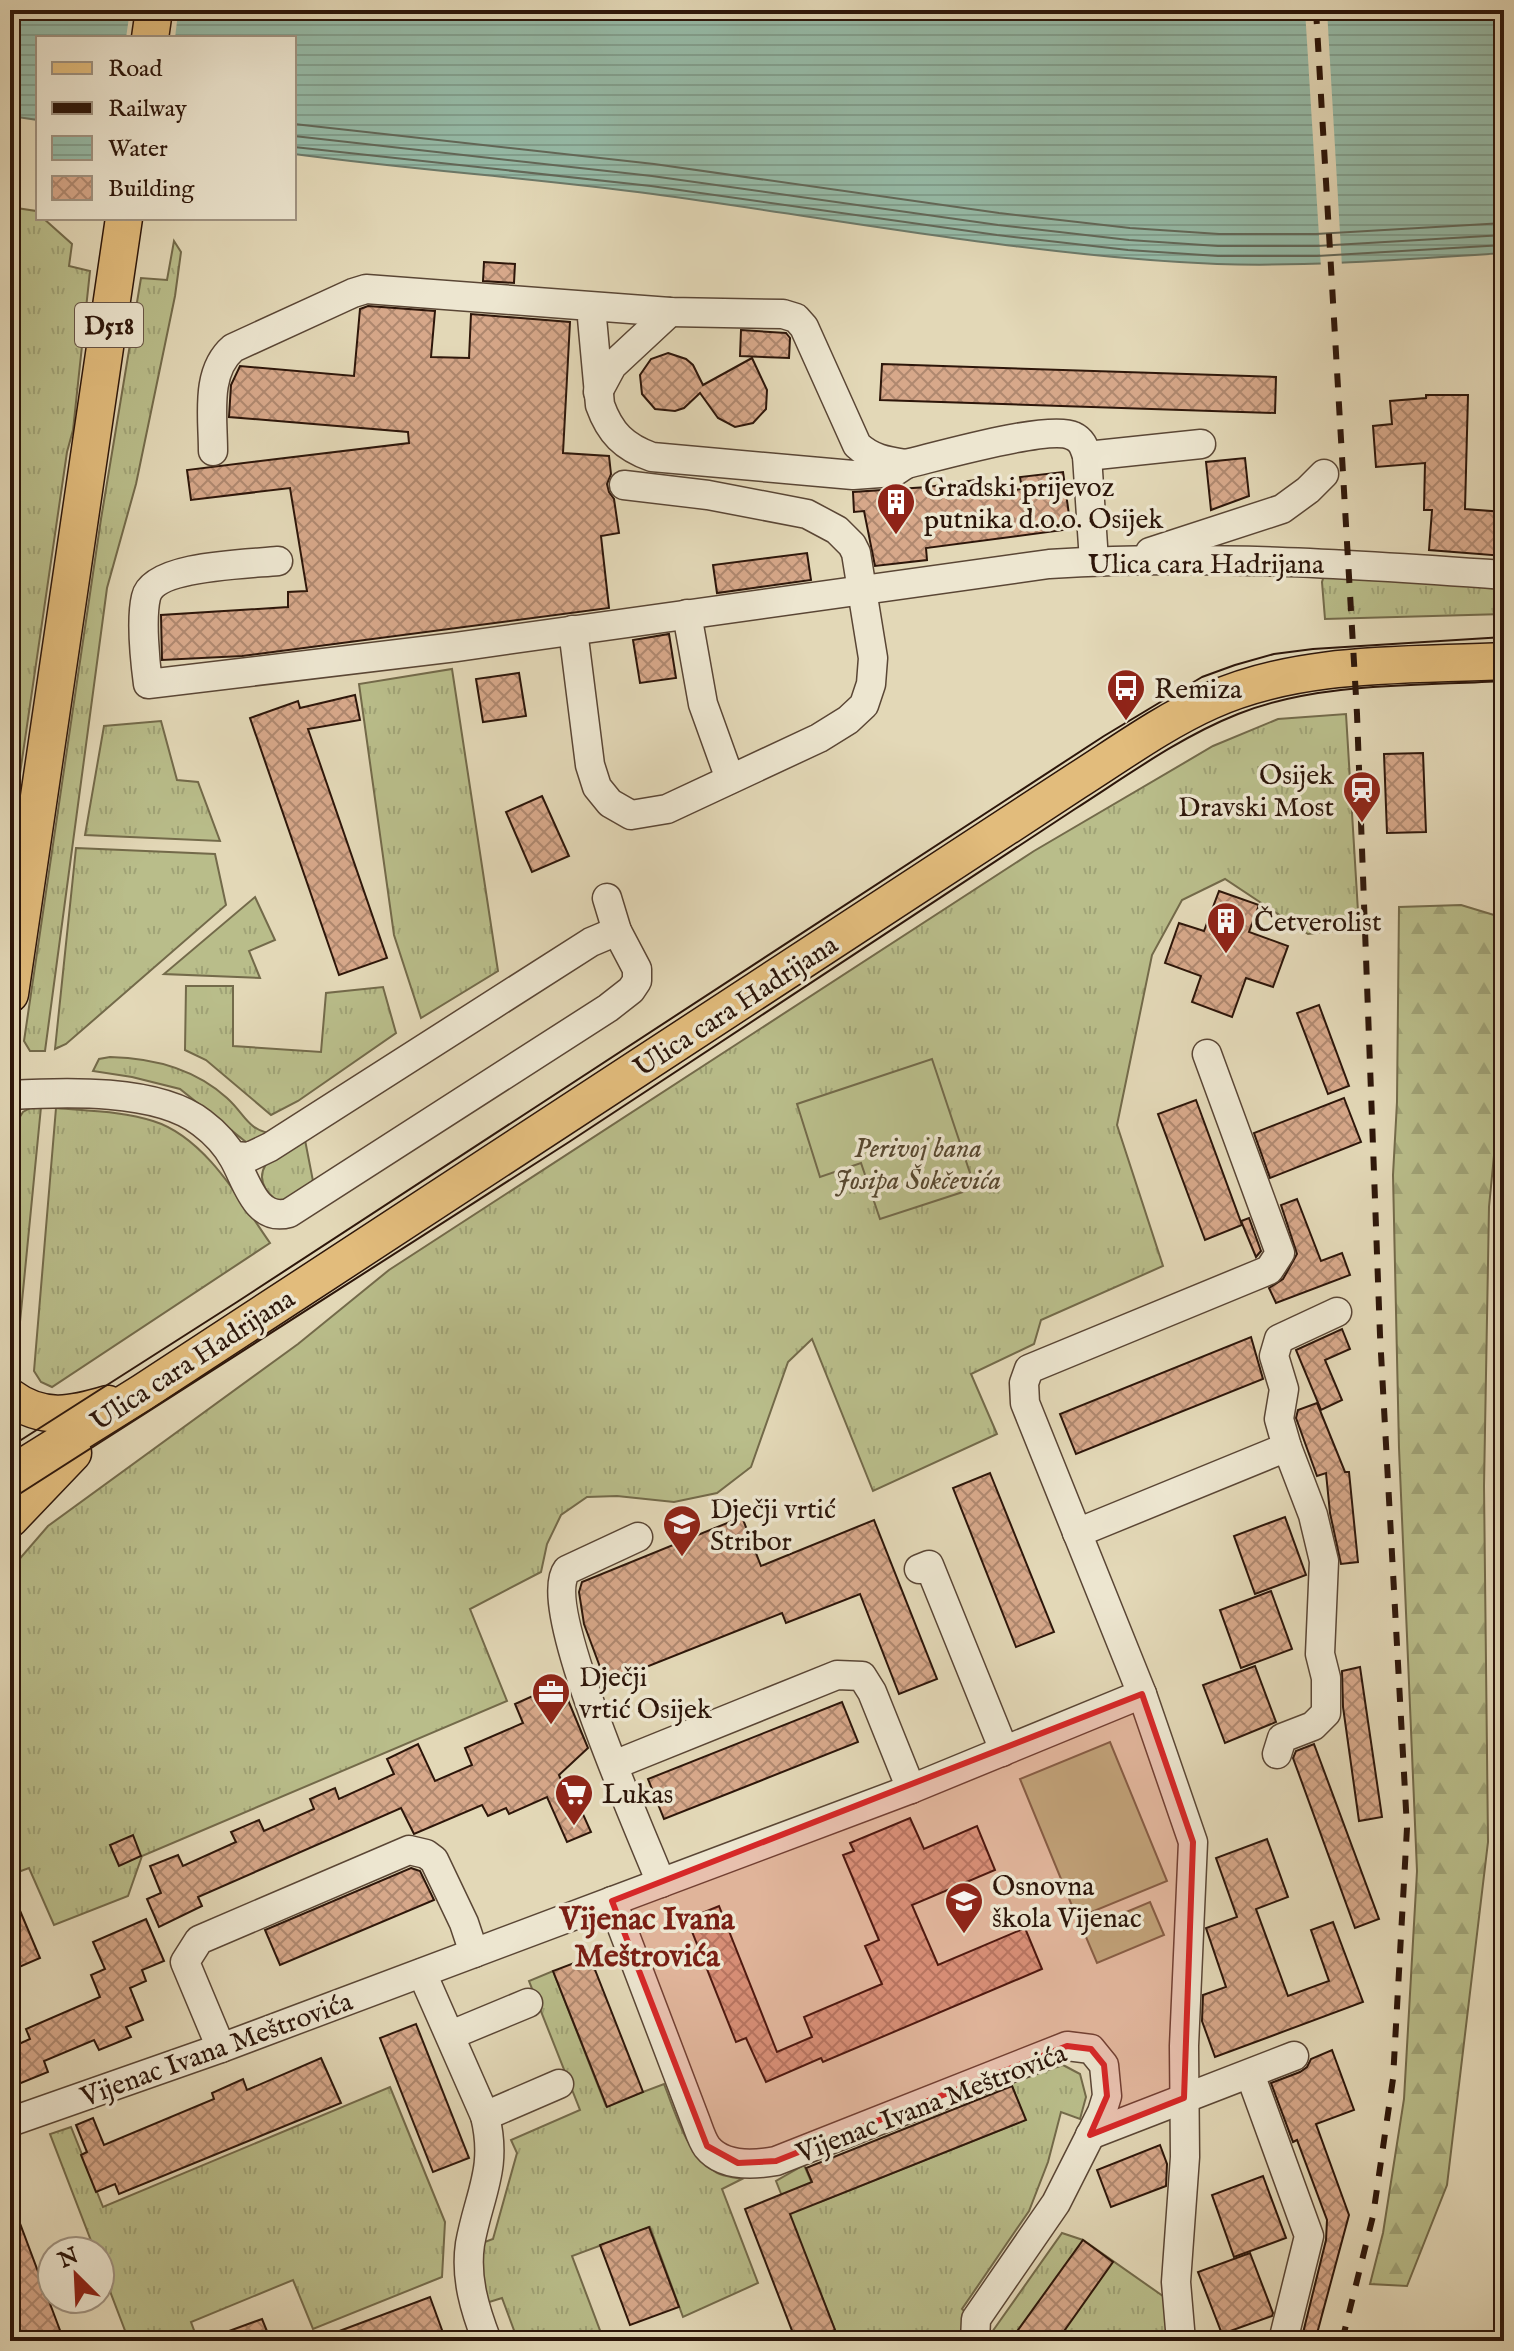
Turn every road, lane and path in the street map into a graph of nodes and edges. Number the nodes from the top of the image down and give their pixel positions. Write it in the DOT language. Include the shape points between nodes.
graph roads {
  1 [pos="154,10"];
  2 [pos="150,36"];
  3 [pos="124,220"];
  4 [pos="591,307"];
  5 [pos="670,312"];
  6 [pos="598,392"];
  7 [pos="1201,444"];
  8 [pos="213,451"];
  9 [pos="1087,456"];
  10 [pos="906,464"];
  11 [pos="1324,474"];
  12 [pos="624,485"];
  13 [pos="1127,560"];
  14 [pos="278,561"];
  15 [pos="1094,561"];
  16 [pos="1504,575"];
  17 [pos="862,590"];
  18 [pos="687,614"];
  19 [pos="573,630"];
  20 [pos="1504,661"];
  21 [pos="730,779"];
  22 [pos="607,898"];
  23 [pos="617,931"];
  24 [pos="10,994"];
  25 [pos="1207,1054"];
  26 [pos="10,1095"];
  27 [pos="233,1156"];
  28 [pos="1337,1312"];
  29 [pos="143,1392"];
  30 [pos="10,1397"];
  31 [pos="1287,1447"];
  32 [pos="10,1475"];
  33 [pos="10,1519"];
  34 [pos="1077,1533"];
  35 [pos="638,1537"];
  36 [pos="919,1569"];
  37 [pos="1142,1694"];
  38 [pos="1002,1752"];
  39 [pos="1277,1754"];
  40 [pos="614,1765"];
  41 [pos="911,1789"];
  42 [pos="661,1883"];
  43 [pos="612,1901"];
  44 [pos="474,1953"];
  45 [pos="422,1973"];
  46 [pos="528,2003"];
  47 [pos="451,2035"];
  48 [pos="221,2048"];
  49 [pos="1294,2056"];
  50 [pos="1250,2074"];
  51 [pos="559,2084"];
  52 [pos="1184,2098"];
  53 [pos="485,2116"];
  54 [pos="10,2122"];
  55 [pos="1090,2135"];
  56 [pos="487,2341"];
  57 [pos="975,2341"];
  58 [pos="1181,2341"];
  59 [pos="1283,2341"];
  1 -- 2 [label="main road"];
  3 -- 24 [label="main road, D518"];
  4 -- 5 [label="street"];
  4 -- 6 [label="street"];
  4 -- 8 [label="street" via="366,289 353,293 221,358 214,374"];
  5 -- 6 [label="street" via="612,366"];
  5 -- 10 [label="street" via="796,318 857,445 866,454"];
  6 -- 10 [label="street" via="617,438 652,457 853,475 894,472"];
  7 -- 9 [label="street"];
  9 -- 10 [label="street" via="1083,443 1056,432"];
  9 -- 15 [label="street"];
  11 -- 13 [label="street" via="1282,509"];
  12 -- 17 [label="street" via="807,514 852,545"];
  13 -- 15 [label="street, Ulica cara Hadrijana"];
  13 -- 16 [label="street, Ulica cara Hadrijana" via="1309,561"];
  14 -- 19 [label="street, Ulica cara Hadrijana" via="192,570 154,583 146,594 148,684"];
  15 -- 17 [label="street, Ulica cara Hadrijana"];
  17 -- 18 [label="street, Ulica cara Hadrijana"];
  17 -- 21 [label="street" via="873,658 864,705 819,738"];
  18 -- 19 [label="street, Ulica cara Hadrijana"];
  18 -- 21 [label="street" via="703,704"];
  19 -- 21 [label="street" via="590,765 597,787 610,803 631,815 667,809"];
  20 -- 29 [label="main road, Ulica cara Hadrijana" via="1290,676 1236,690 1190,710"];
  22 -- 23 [label="street"];
  23 -- 27 [label="street" via="591,942 270,1147 249,1157"];
  23 -- 27 [label="street" via="637,969 631,990 289,1213 268,1213 247,1187"];
  25 -- 34 [label="street" via="1280,1253 1269,1270 1029,1369 1025,1403"];
  26 -- 27 [label="street" via="88,1093 159,1104 200,1121"];
  28 -- 31 [label="street" via="1279,1339 1275,1346 1284,1389 1279,1419"];
  29 -- 30 [label="main road" via="62,1415 29,1409"];
  29 -- 32 [label="main road, Ulica cara Hadrijana"];
  29 -- 33 [label="main road" via="59,1466"];
  31 -- 34 [label="street"];
  31 -- 39 [label="street" via="1324,1561 1320,1654 1326,1713 1313,1726 1282,1738"];
  34 -- 37 [label="street"];
  35 -- 40 [label="street" via="567,1570 560,1588 572,1649"];
  36 -- 38 [label="street" via="929,1565"];
  37 -- 38 [label="street, Vijenac Ivana Meštrovića"];
  37 -- 52 [label="street" via="1193,1842"];
  38 -- 41 [label="street, Vijenac Ivana Meštrovića"];
  40 -- 41 [label="street" via="837,1675 851,1674 862,1676 872,1692"];
  40 -- 42 [label="street"];
  41 -- 42 [label="street, Vijenac Ivana Meštrovića"];
  42 -- 43 [label="street, Vijenac Ivana Meštrovića"];
  43 -- 44 [label="street, Vijenac Ivana Meštrovića"];
  43 -- 55 [label="street, Vijenac Ivana Meštrovića" via="696,2122 707,2146 720,2158 738,2163 776,2161 1067,2046 1091,2049 1104,2065 1107,2096"];
  44 -- 45 [label="street, Vijenac Ivana Meštrovića"];
  44 -- 48 [label="street" via="434,1860 409,1850 199,1940 185,1962"];
  45 -- 47 [label="street"];
  45 -- 48 [label="street, Vijenac Ivana Meštrovića"];
  46 -- 47 [label="street"];
  47 -- 53 [label="street"];
  48 -- 54 [label="street, Vijenac Ivana Meštrovića"];
  49 -- 50 [label="street"];
  50 -- 52 [label="street"];
  50 -- 59 [label="street" via="1309,2236"];
  51 -- 53 [label="street"];
  52 -- 55 [label="street"];
  52 -- 58 [label="street" via="1176,2282"];
  53 -- 56 [label="street" via="491,2163 470,2247 469,2274"];
  55 -- 57 [label="street, Vijenac Ivana Meštrovića" via="1056,2203 976,2319"];
}
